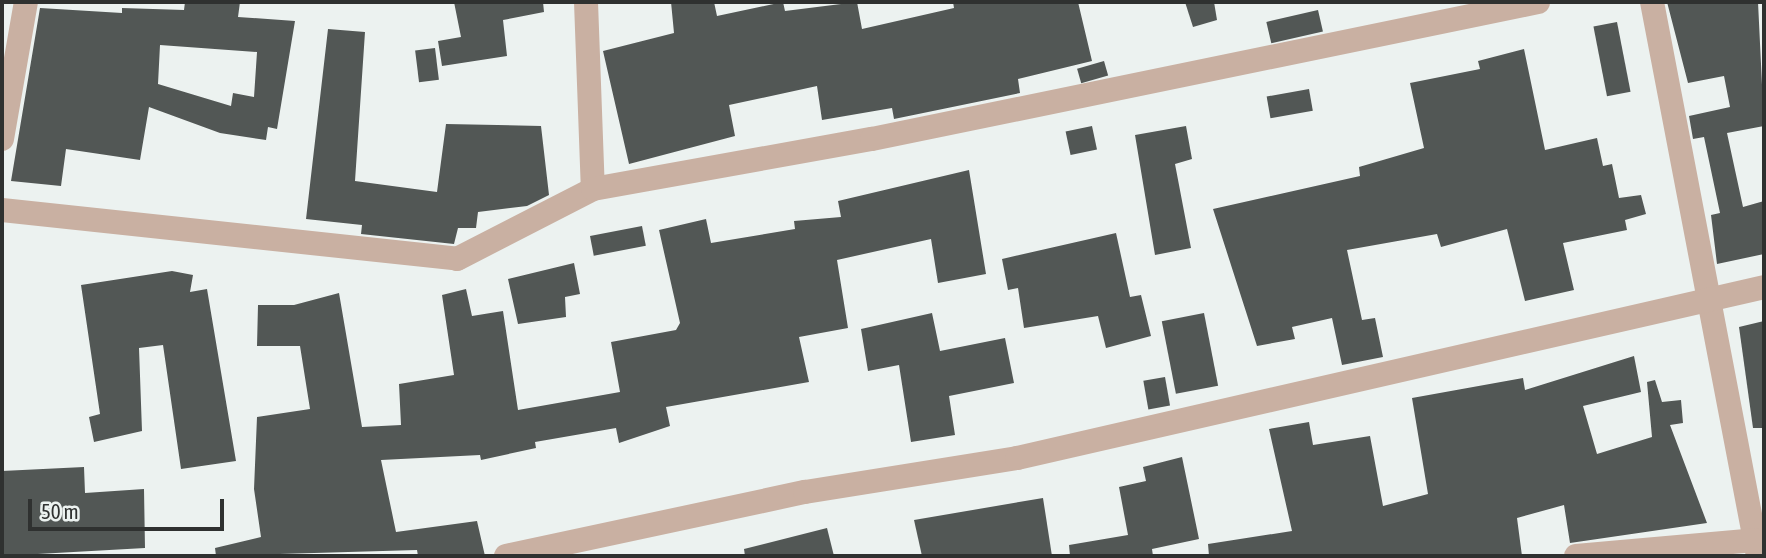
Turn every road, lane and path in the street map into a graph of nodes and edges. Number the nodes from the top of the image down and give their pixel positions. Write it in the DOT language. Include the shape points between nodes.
graph roads {
  1 [pos="26,2"];
  2 [pos="586,2"];
  3 [pos="1538,2"];
  4 [pos="1652,2"];
  5 [pos="2,139"];
  6 [pos="593,189"];
  7 [pos="2,210"];
  8 [pos="1764,287"];
  9 [pos="1713,297"];
  10 [pos="1756,548"];
  11 [pos="506,556"];
  12 [pos="1576,556"];
  1 -- 5 [label="street"];
  2 -- 6 [label="street"];
  3 -- 6 [label="street" via="886,136"];
  4 -- 9 [label="street"];
  6 -- 7 [label="street" via="457,259"];
  8 -- 9 [label="street"];
  9 -- 10 [label="street"];
  9 -- 11 [label="street" via="1017,458 805,492"];
  10 -- 12 [label="street"];
}
